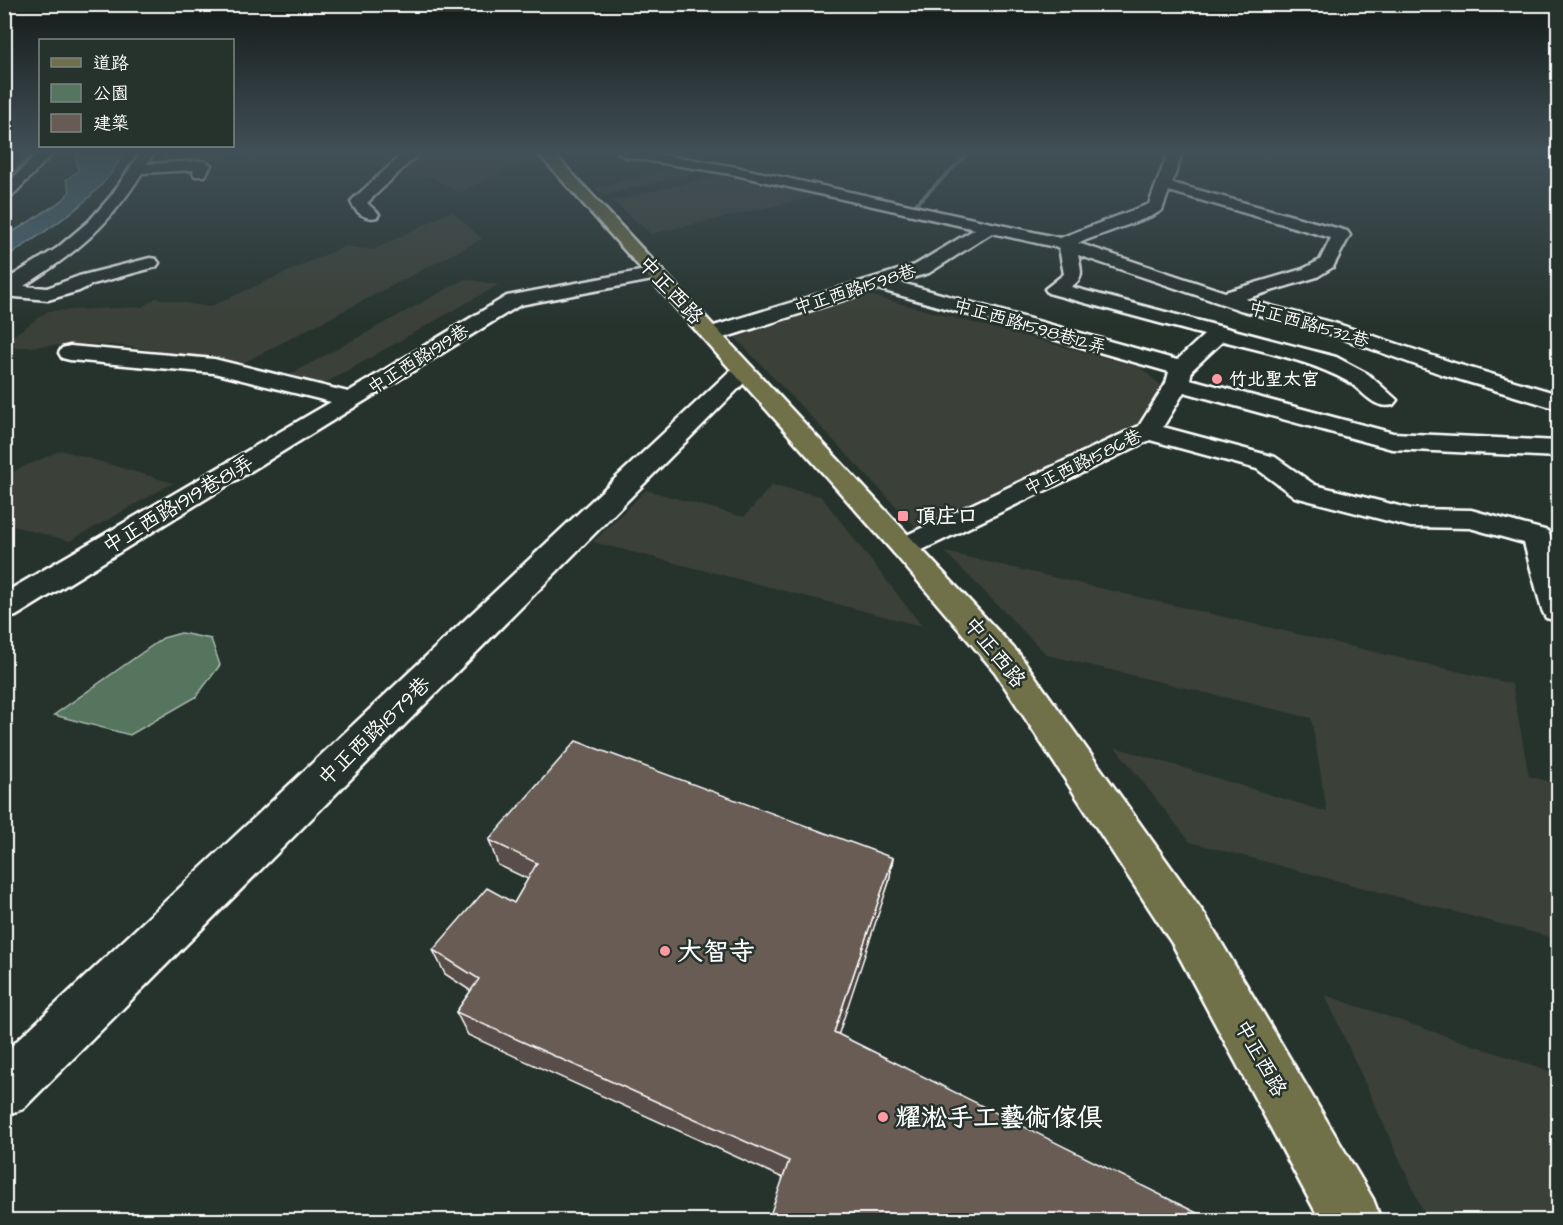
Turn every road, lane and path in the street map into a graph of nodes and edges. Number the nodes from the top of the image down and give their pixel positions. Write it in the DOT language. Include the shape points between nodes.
graph roads {
  1 [pos="108,210"];
  2 [pos="365,210"];
  3 [pos="597,210"];
  4 [pos="917,210"];
  5 [pos="1148,210"];
  6 [pos="1253,210"];
  7 [pos="371,214"];
  8 [pos="991,226"];
  9 [pos="1064,244"];
  10 [pos="150,263"];
  11 [pos="656,274"];
  12 [pos="879,283"];
  13 [pos="4,290"];
  14 [pos="1226,298"];
  15 [pos="1220,332"];
  16 [pos="712,334"];
  17 [pos="70,352"];
  18 [pos="743,371"];
  19 [pos="1180,376"];
  20 [pos="352,400"];
  21 [pos="1385,400"];
  22 [pos="1558,402"];
  23 [pos="1148,431"];
  24 [pos="1558,449"];
  25 [pos="905,547"];
  26 [pos="4,608"];
  27 [pos="1558,610"];
  28 [pos="4,1090"];
  29 [pos="1352,1221"];
  1 -- 13 [label="street" via="58,255"];
  2 -- 7 [label="street"];
  3 -- 11 [label="main road, 中正西路"];
  4 -- 8 [label="street, 中正西路1532巷"];
  5 -- 9 [label="street"];
  6 -- 14 [label="street" via="1341,235 1327,263 1310,273"];
  8 -- 9 [label="street, 中正西路1532巷"];
  8 -- 12 [label="street, 中正西路1598巷" via="922,269"];
  9 -- 14 [label="street, 中正西路1532巷"];
  9 -- 15 [label="street" via="1073,274 1055,289"];
  10 -- 13 [label="street" via="86,279 48,294"];
  11 -- 16 [label="main road, 中正西路"];
  11 -- 20 [label="street, 中正西路1919巷" via="514,300"];
  12 -- 16 [label="street, 中正西路1598巷"];
  12 -- 19 [label="street, 中正西路1598巷12弄"];
  14 -- 22 [label="street, 中正西路1532巷"];
  15 -- 19 [label="street, 中正西路1586巷"];
  15 -- 21 [label="street" via="1328,362 1360,379"];
  16 -- 18 [label="main road, 中正西路"];
  17 -- 20 [label="street, 中正西路1919巷" via="214,366"];
  18 -- 25 [label="main road, 中正西路"];
  18 -- 28 [label="street, 中正西路1879巷"];
  19 -- 23 [label="street, 中正西路1586巷"];
  19 -- 24 [label="street, 中正西路1598巷12弄" via="1392,441"];
  20 -- 26 [label="street, 中正西路1919巷81弄"];
  23 -- 25 [label="street, 中正西路1586巷"];
  23 -- 27 [label="street" via="1266,463 1305,491 1411,518 1471,519 1537,537"];
  25 -- 29 [label="main road, 中正西路" via="1007,663 1189,930"];
}
